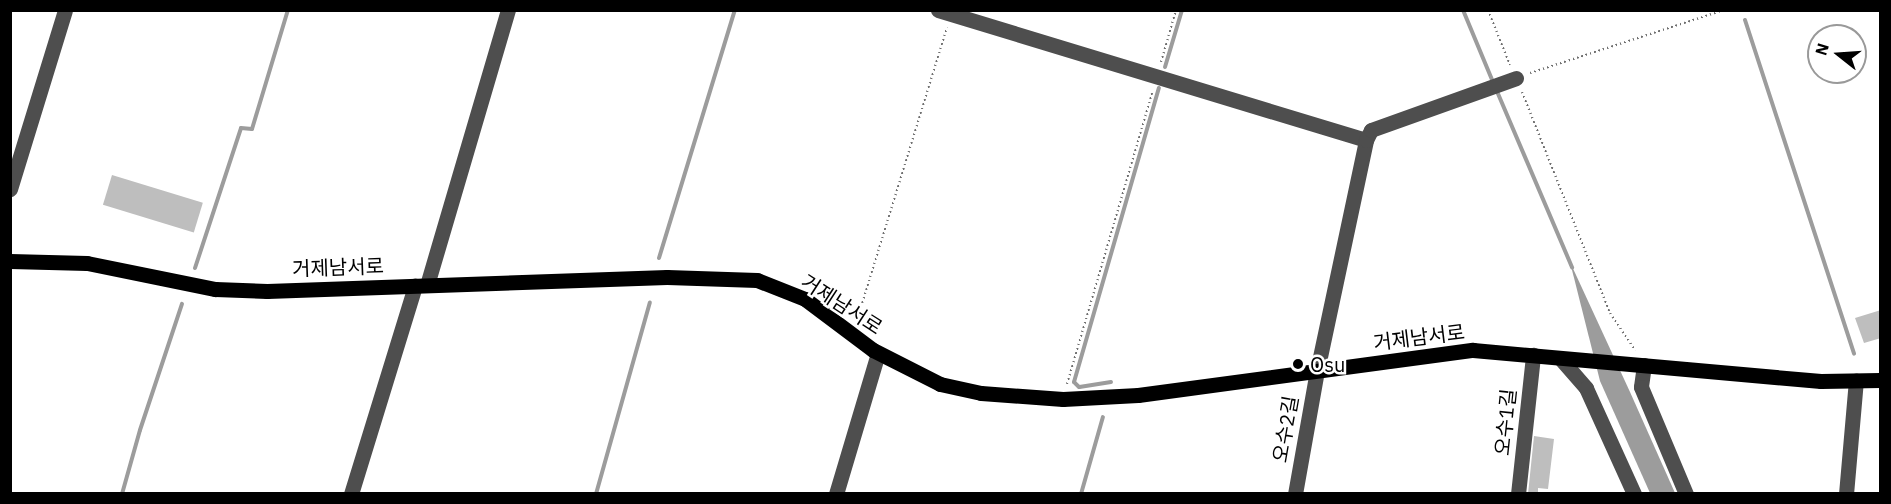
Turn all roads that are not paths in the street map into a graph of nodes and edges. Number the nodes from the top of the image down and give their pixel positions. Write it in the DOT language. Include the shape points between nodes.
graph roads {
  1 [pos="65,10"];
  2 [pos="508,10"];
  3 [pos="945,13"];
  4 [pos="1516,78"];
  5 [pos="1366,140"];
  6 [pos="10,189"];
  7 [pos="10,261"];
  8 [pos="421,286"];
  9 [pos="878,353"];
  10 [pos="1533,356"];
  11 [pos="1566,358"];
  12 [pos="1644,365"];
  13 [pos="1317,371"];
  14 [pos="1856,380"];
  15 [pos="1881,380"];
  16 [pos="351,494"];
  17 [pos="836,494"];
  18 [pos="1295,494"];
  19 [pos="1518,494"];
  20 [pos="1634,494"];
  21 [pos="1686,494"];
  22 [pos="1846,494"];
  1 -- 6 [label="street"];
  2 -- 8 [label="street"];
  3 -- 5 [label="street"];
  4 -- 5 [label="street" via="1371,130"];
  5 -- 13 [label="street, 오수2길"];
  7 -- 8 [label="main road, 거제남서로" via="87,263 215,289"];
  8 -- 9 [label="main road, 거제남서로" via="667,277 757,280 804,299"];
  8 -- 16 [label="street"];
  9 -- 13 [label="main road, 거제남서로" via="940,384 981,393 1063,399 1138,395"];
  9 -- 17 [label="street"];
  10 -- 11 [label="main road, 거제남서로"];
  10 -- 13 [label="main road, 거제남서로" via="1473,350"];
  10 -- 19 [label="street, 오수1길"];
  11 -- 12 [label="main road, 거제남서로"];
  11 -- 20 [label="street" via="1586,388"];
  12 -- 14 [label="main road" via="1821,381"];
  12 -- 21 [label="street" via="1641,387"];
  13 -- 18 [label="street, 오수2길"];
  14 -- 15 [label="main road"];
  14 -- 22 [label="street"];
}
